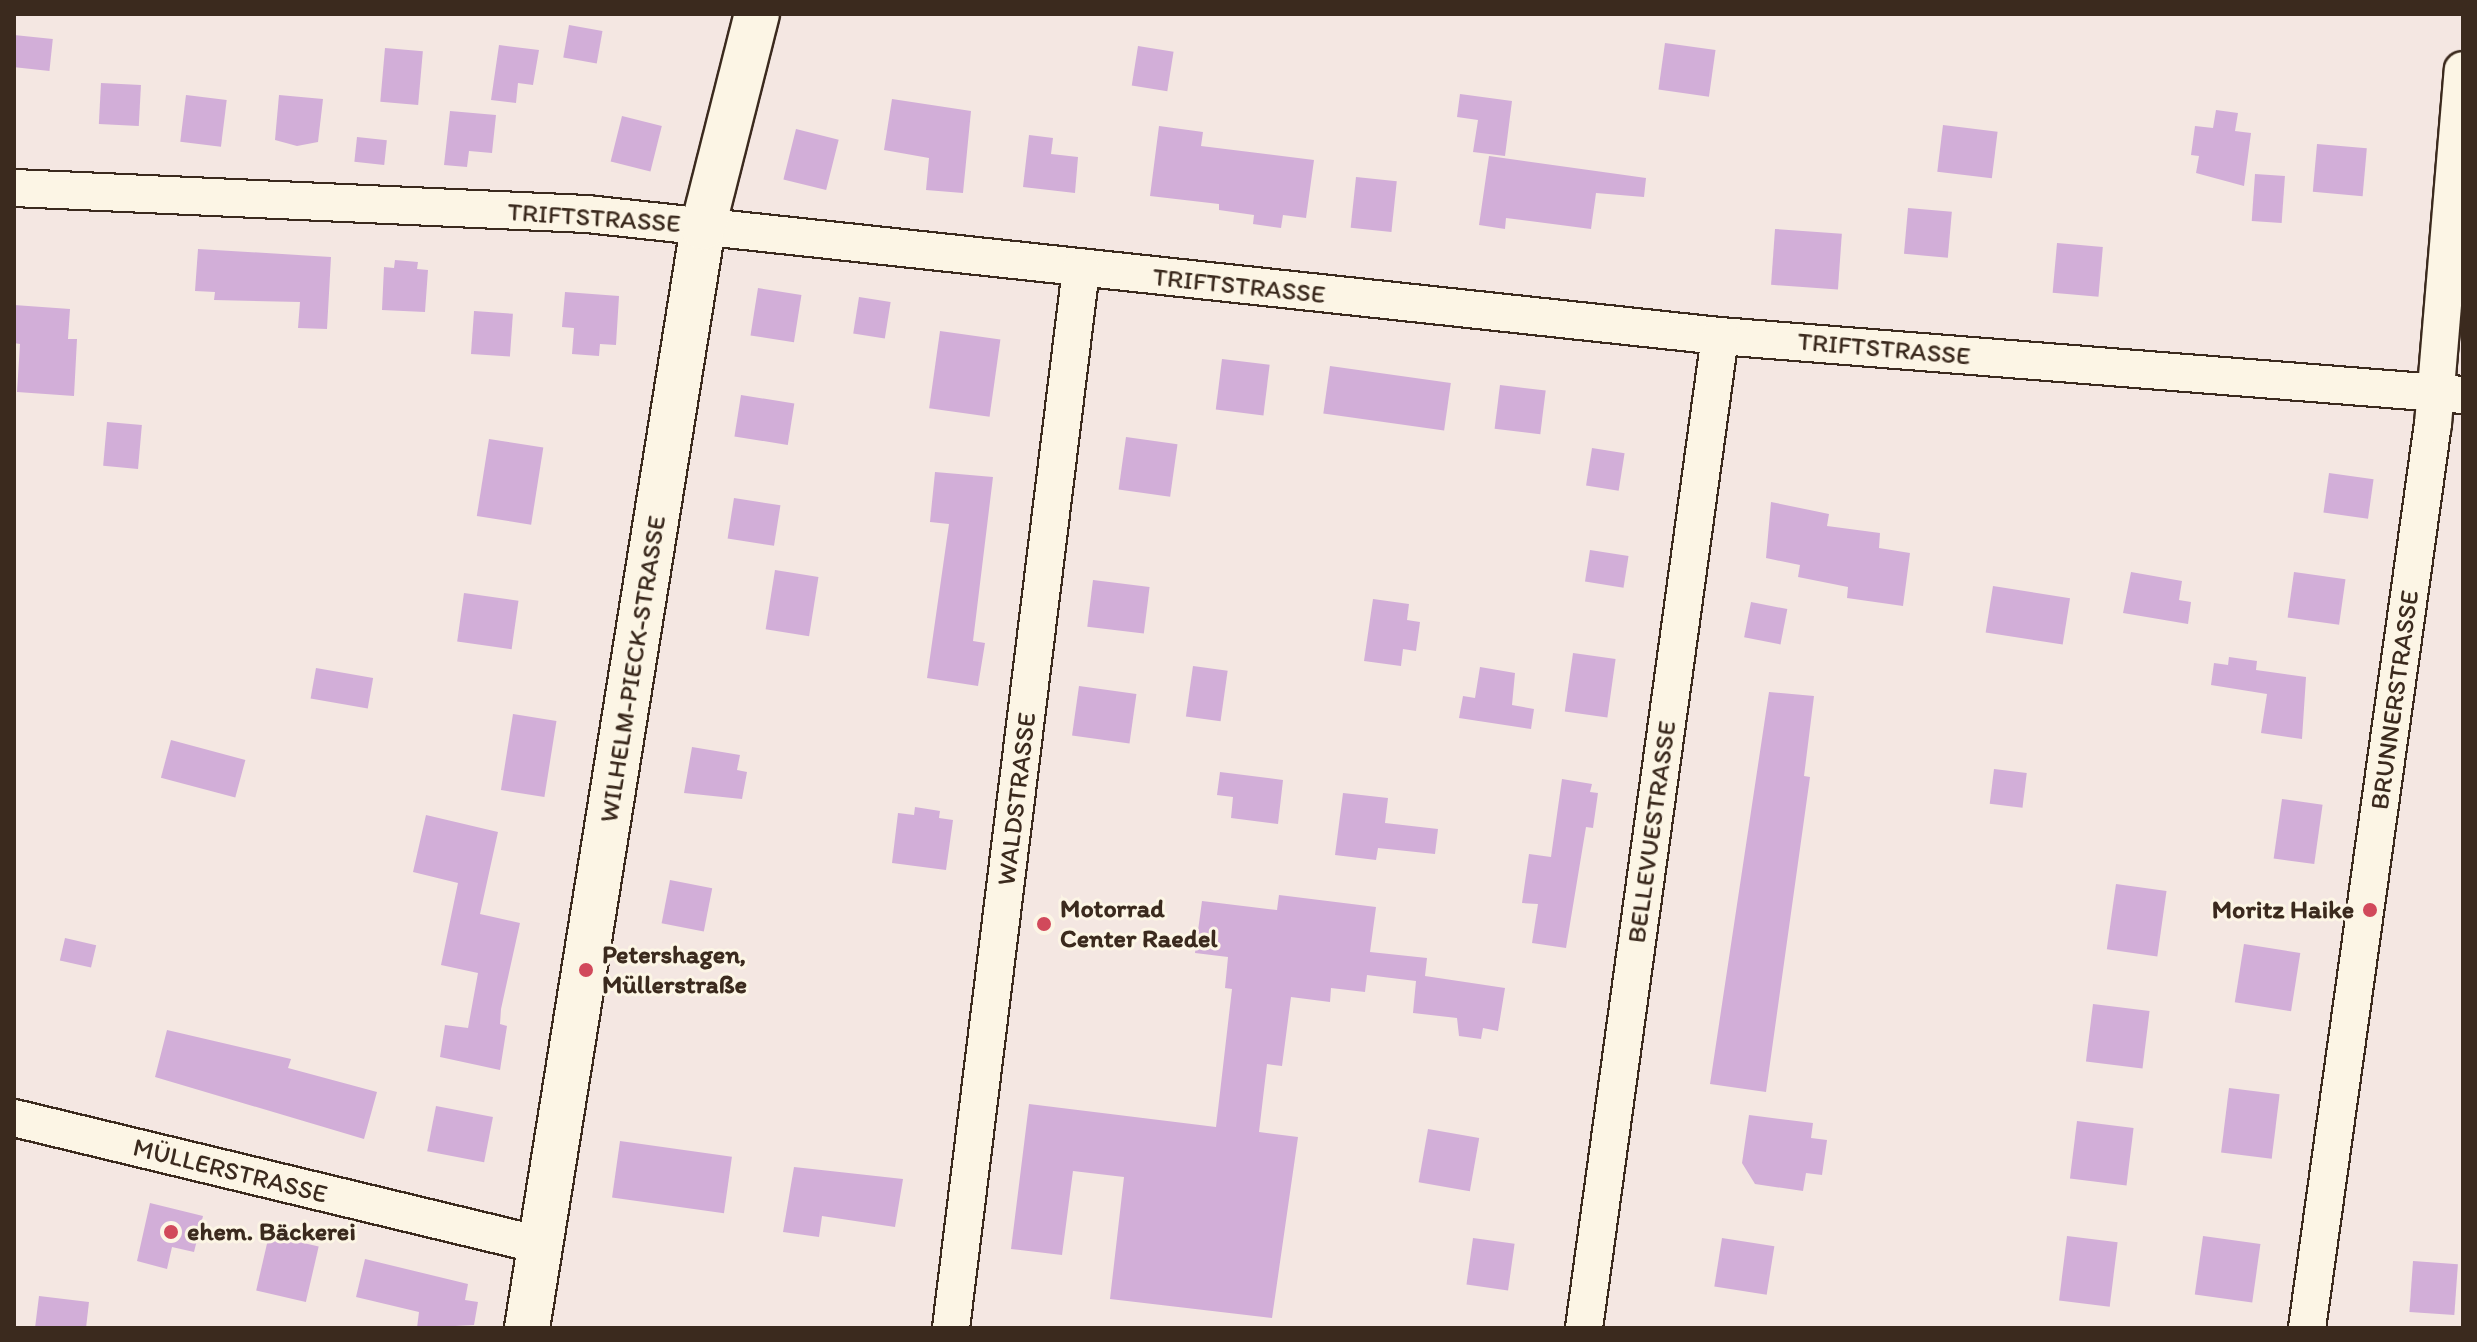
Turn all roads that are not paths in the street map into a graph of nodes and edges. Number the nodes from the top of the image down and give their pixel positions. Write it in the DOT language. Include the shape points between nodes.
graph roads {
  1 [pos="757,14"];
  2 [pos="2463,70"];
  3 [pos="14,188"];
  4 [pos="703,227"];
  5 [pos="1081,269"];
  6 [pos="1720,336"];
  7 [pos="2450,394"];
  8 [pos="14,1118"];
  9 [pos="540,1245"];
  10 [pos="527,1328"];
  11 [pos="951,1328"];
  12 [pos="1584,1328"];
  13 [pos="2307,1328"];
  1 -- 4 [label="street, WILHELM-PIECK-STRASSE"];
  2 -- 7 [label="street, BRUNNERSTRASSE"];
  3 -- 4 [label="street, TRIFTSTRASSE" via="587,214"];
  4 -- 5 [label="street, TRIFTSTRASSE"];
  4 -- 9 [label="street, WILHELM-PIECK-STRASSE"];
  5 -- 6 [label="street, TRIFTSTRASSE"];
  5 -- 11 [label="street, WALDSTRASSE"];
  6 -- 7 [label="street, TRIFTSTRASSE"];
  6 -- 12 [label="street, BELLEVUESTRASSE"];
  7 -- 13 [label="street, BRUNNERSTRASSE"];
  8 -- 9 [label="street, MÜLLERSTRASSE"];
  9 -- 10 [label="street, WILHELM-PIECK-STRASSE"];
}
